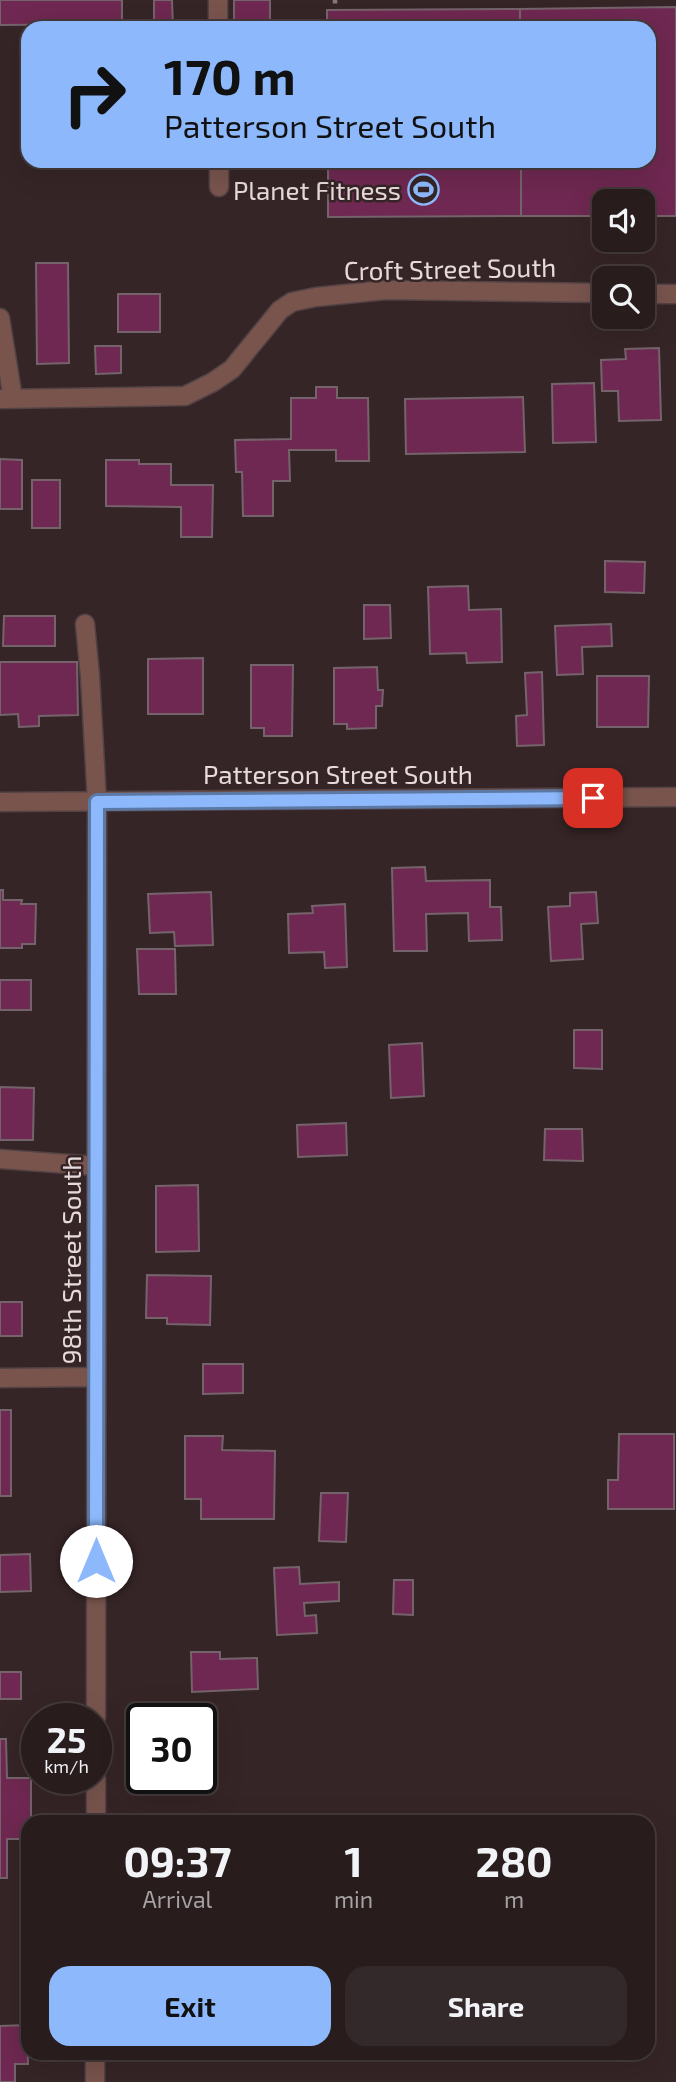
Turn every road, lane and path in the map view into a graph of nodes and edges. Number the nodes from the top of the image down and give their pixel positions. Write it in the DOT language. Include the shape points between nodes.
graph roads {
  1 [pos="218,0"];
  2 [pos="335,0"];
  3 [pos="335,7"];
  4 [pos="218,21"];
  5 [pos="219,168"];
  6 [pos="219,187"];
  7 [pos="592,293"];
  8 [pos="655,294"];
  9 [pos="676,295"];
  10 [pos="0,318"];
  11 [pos="6,399"];
  12 [pos="85,624"];
  13 [pos="676,797"];
  14 [pos="0,802"];
  15 [pos="97,802"];
  16 [pos="0,1159"];
  17 [pos="96,1166"];
  18 [pos="96,1377"];
  19 [pos="0,1378"];
  20 [pos="96,1703"];
  21 [pos="96,1794"];
  22 [pos="96,1815"];
  23 [pos="95,2060"];
  24 [pos="95,2082"];
  1 -- 4 [label="street"];
  2 -- 3 [label="path"];
  5 -- 6 [label="street"];
  7 -- 11 [label="street, Croft Street South" via="387,290 316,296 279,310 232,369 185,396"];
  8 -- 9 [label="street"];
  10 -- 11 [label="street"];
  12 -- 15 [label="street, 98th Street South"];
  13 -- 15 [label="street, Patterson Street South"];
  14 -- 15 [label="street, Patterson Street South"];
  15 -- 17 [label="street, 98th Street South"];
  16 -- 17 [label="street"];
  17 -- 18 [label="street, 98th Street South"];
  18 -- 19 [label="street"];
  18 -- 20 [label="street, 98th Street South"];
  21 -- 22 [label="street"];
  23 -- 24 [label="street"];
}
